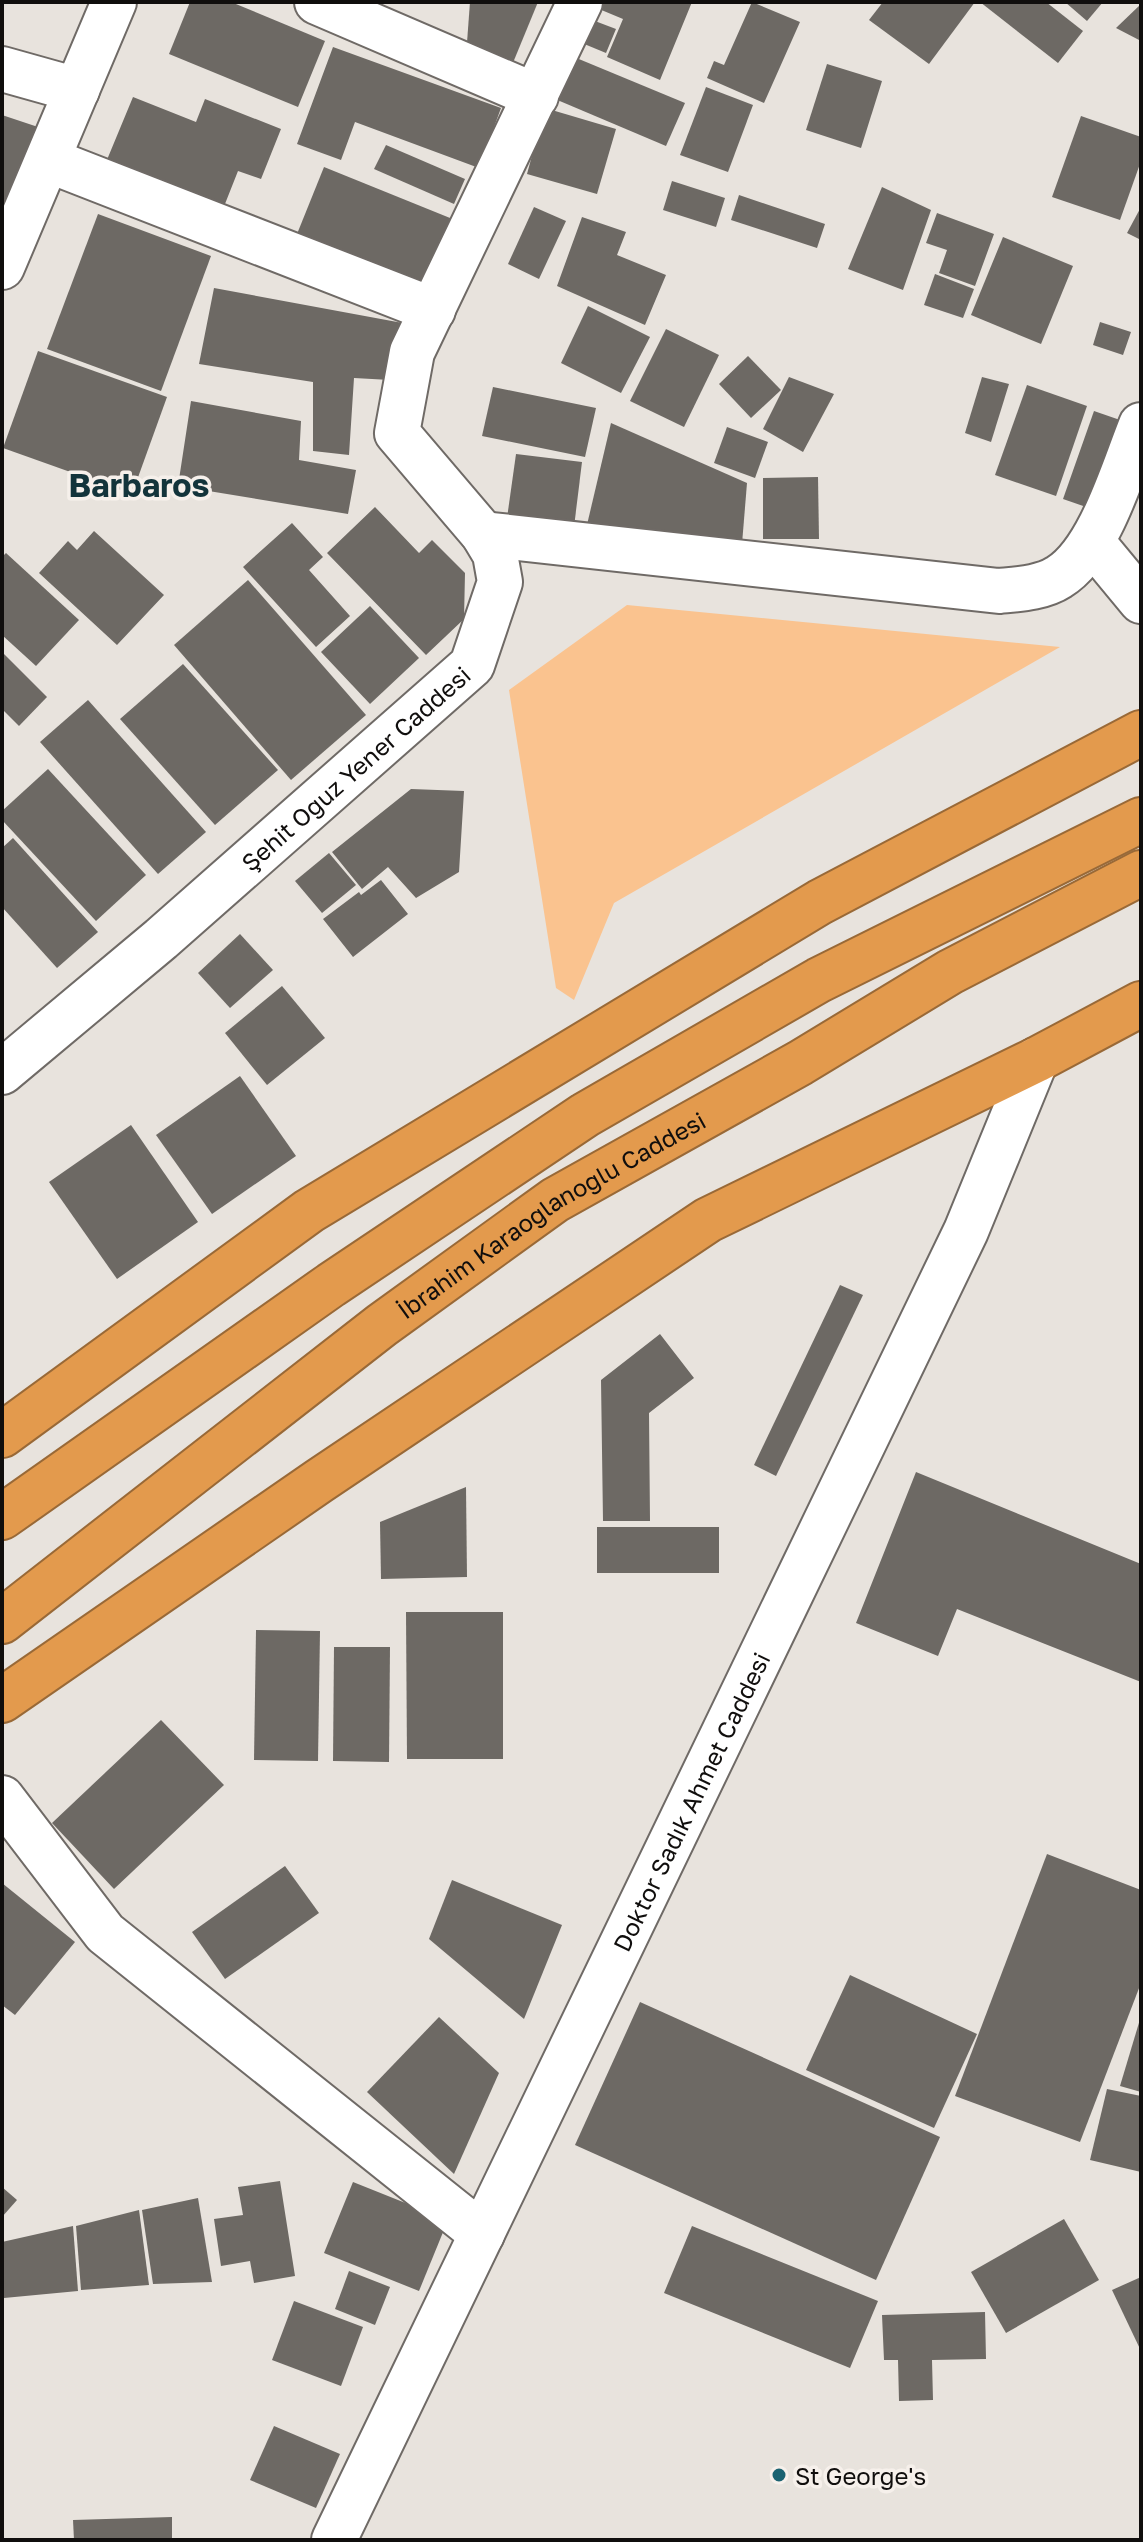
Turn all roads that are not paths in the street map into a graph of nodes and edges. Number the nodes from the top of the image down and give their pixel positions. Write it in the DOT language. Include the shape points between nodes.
graph roads {
  1 [pos="114,2"];
  2 [pos="317,2"];
  3 [pos="580,2"];
  4 [pos="2,69"];
  5 [pos="77,90"];
  6 [pos="536,96"];
  7 [pos="48,160"];
  8 [pos="5,252"];
  9 [pos="433,310"];
  10 [pos="1141,425"];
  11 [pos="483,534"];
  12 [pos="1093,543"];
  13 [pos="1141,601"];
  14 [pos="1141,733"];
  15 [pos="1141,820"];
  16 [pos="1141,873"];
  17 [pos="1141,1004"];
  18 [pos="1036,1060"];
  19 [pos="2,1072"];
  20 [pos="2,1435"];
  21 [pos="2,1517"];
  22 [pos="2,1621"];
  23 [pos="2,1700"];
  24 [pos="2,1798"];
  25 [pos="482,2234"];
  26 [pos="334,2540"];
  1 -- 5 [label="street"];
  2 -- 6 [label="street"];
  3 -- 6 [label="street, Şehit Oğuz Yener Caddesi"];
  4 -- 5 [label="street"];
  5 -- 7 [label="street"];
  6 -- 9 [label="street, Şehit Oğuz Yener Caddesi"];
  7 -- 8 [label="street"];
  7 -- 9 [label="street"];
  9 -- 11 [label="street, Şehit Oğuz Yener Caddesi" via="412,352 397,433"];
  10 -- 12 [label="street"];
  11 -- 12 [label="street" via="999,591 1060,576"];
  11 -- 19 [label="street, Şehit Oğuz Yener Caddesi" via="495,554 500,582 472,665"];
  12 -- 13 [label="street"];
  14 -- 20 [label="highway" via="820,902 309,1211"];
  15 -- 21 [label="highway" via="819,980 585,1115 331,1285"];
  16 -- 22 [label="highway, İbrahim Karaoğlanoğlu Caddesi" via="950,972 555,1200 382,1325"];
  17 -- 18 [label="highway"];
  18 -- 23 [label="highway" via="708,1220"];
  18 -- 25 [label="street, Doktor Sadık Ahmet Caddesi" via="966,1231"];
  24 -- 25 [label="street" via="105,1933"];
  25 -- 26 [label="street, Doktor Sadık Ahmet Caddesi"];
}
